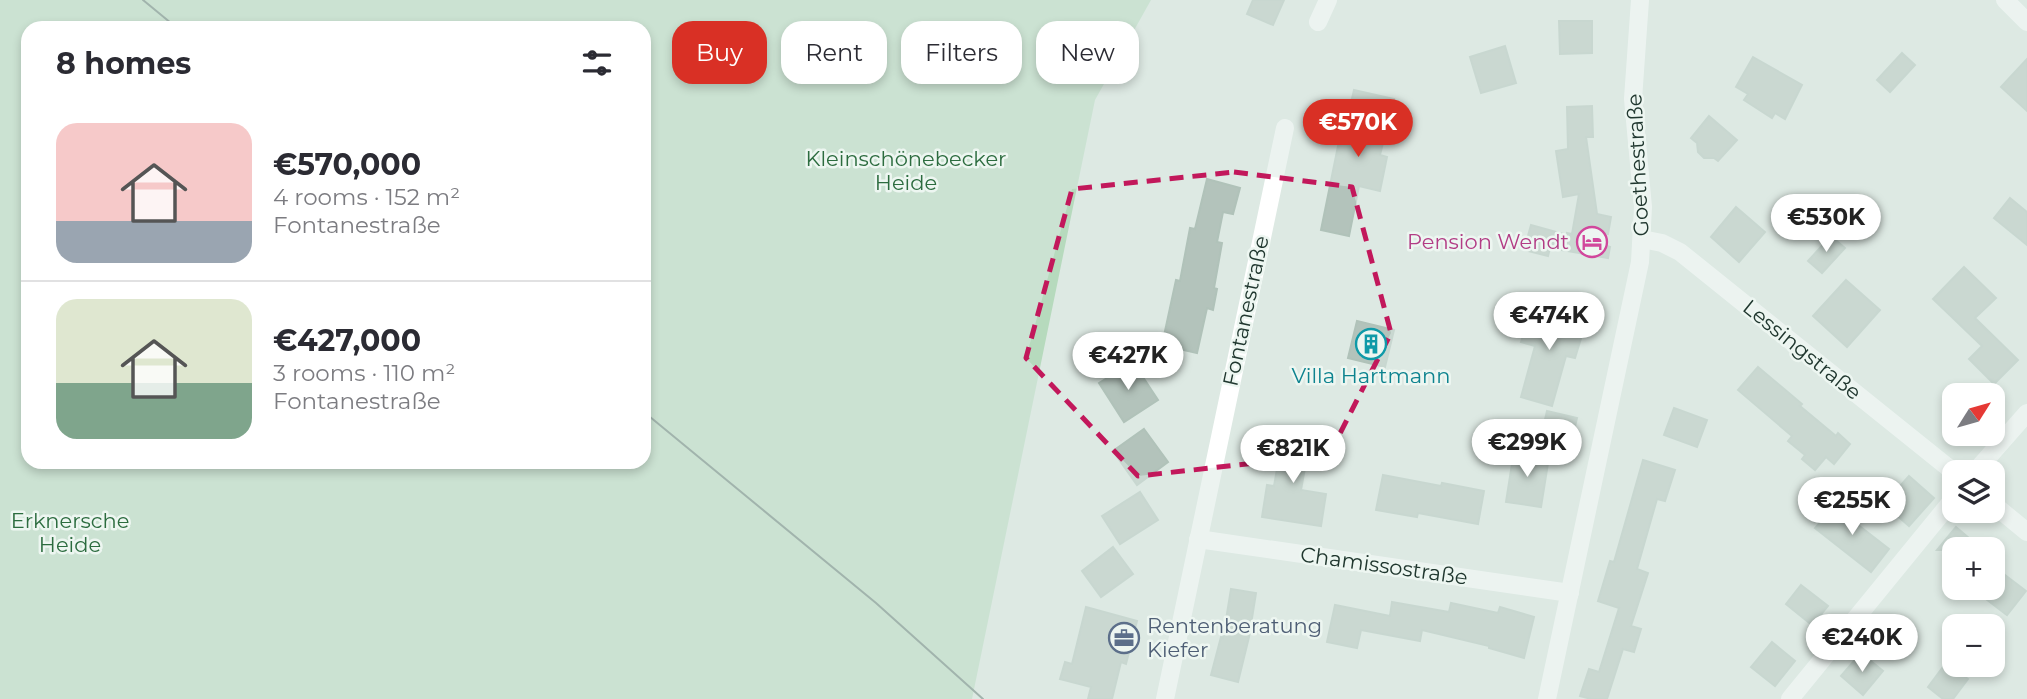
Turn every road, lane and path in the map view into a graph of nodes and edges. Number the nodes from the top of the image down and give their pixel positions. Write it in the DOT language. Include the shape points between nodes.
graph roads {
  1 [pos="1328,0"];
  2 [pos="1640,0"];
  3 [pos="2005,0"];
  4 [pos="2024,12"];
  5 [pos="1318,22"];
  6 [pos="1285,128"];
  7 [pos="1642,239"];
  8 [pos="2027,413"];
  9 [pos="1986,460"];
  10 [pos="1942,463"];
  11 [pos="1942,513"];
  12 [pos="2005,514"];
  13 [pos="2027,532"];
  14 [pos="1198,539"];
  15 [pos="1570,593"];
  16 [pos="1165,699"];
  17 [pos="1547,699"];
  18 [pos="1790,699"];
  1 -- 5 [label="street"];
  2 -- 7 [label="street, Goethestraße" via="1633,99"];
  3 -- 4 [label="street"];
  6 -- 14 [label="street, Fontanestraße"];
  7 -- 10 [label="street, Lessingstraße" via="1680,252"];
  7 -- 15 [label="street, Goethestraße"];
  8 -- 9 [label="street"];
  11 -- 18 [label="street"];
  12 -- 13 [label="street"];
  14 -- 15 [label="street, Chamissostraße"];
  14 -- 16 [label="street, Fontanestraße"];
  15 -- 17 [label="street, Goethestraße"];
}
